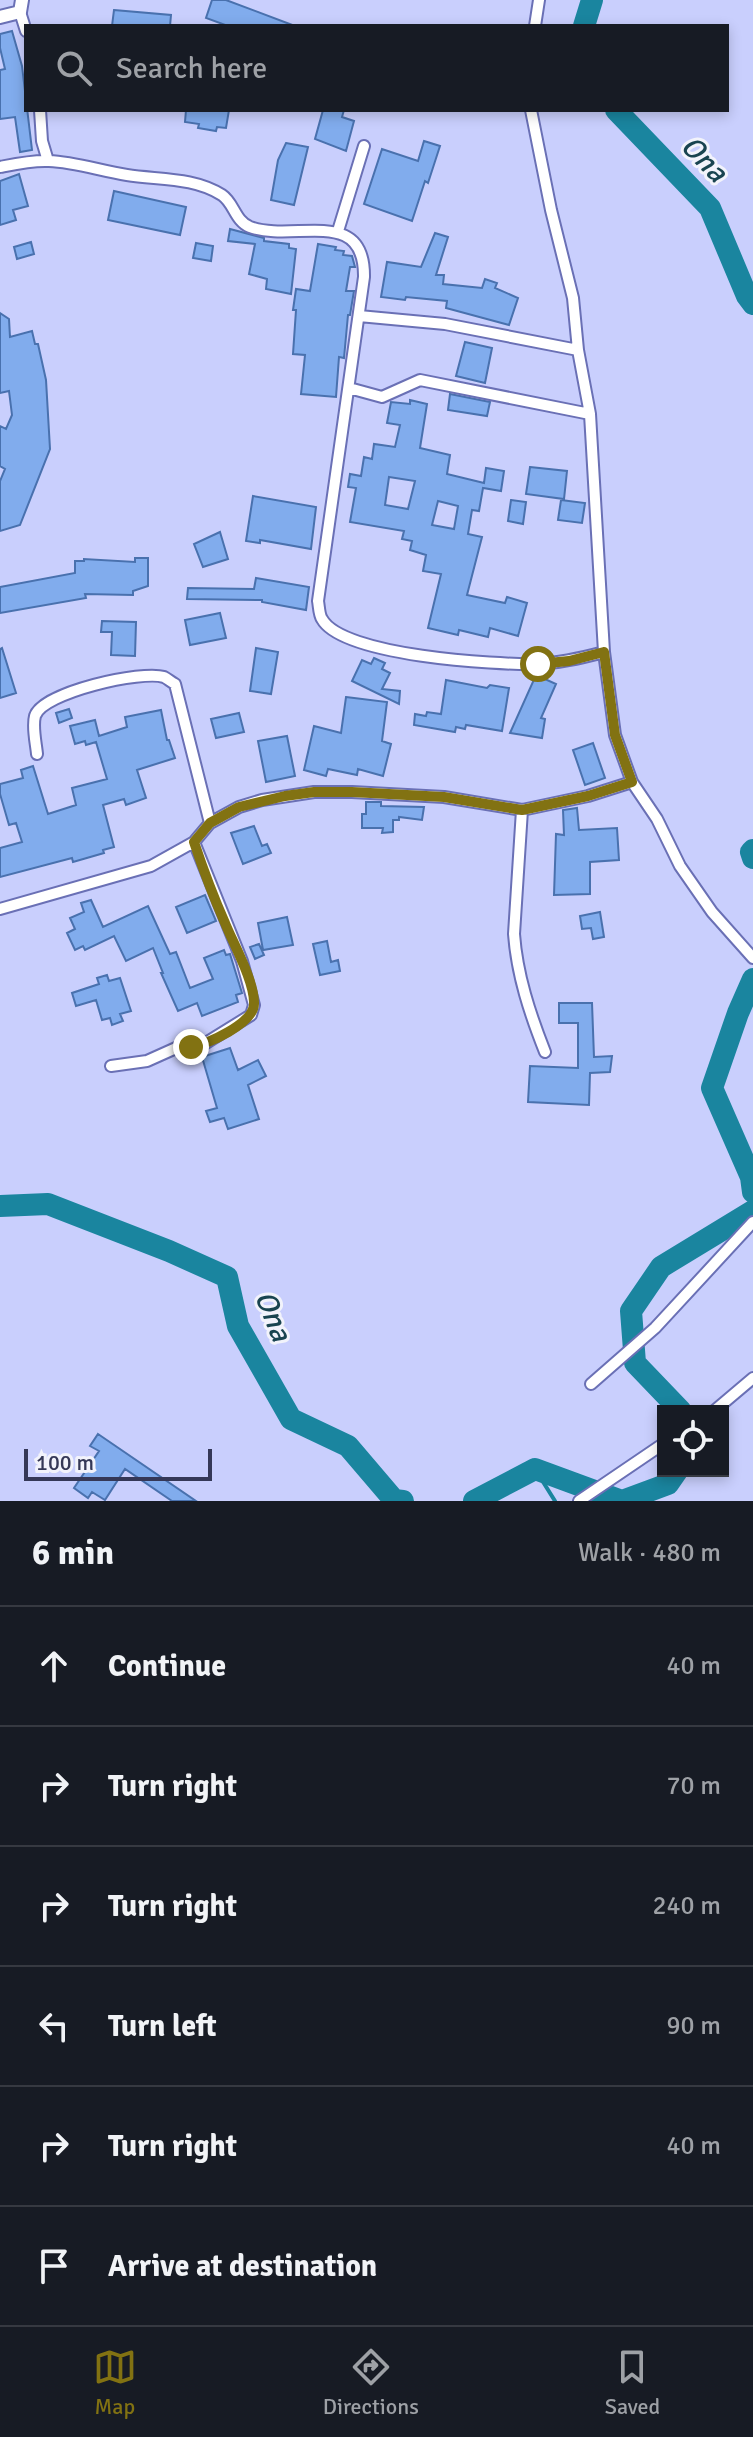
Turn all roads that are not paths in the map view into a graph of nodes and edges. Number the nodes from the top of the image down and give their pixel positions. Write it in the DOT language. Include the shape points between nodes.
graph roads {
  1 [pos="539,0"];
  2 [pos="21,6"];
  3 [pos="0,17"];
  4 [pos="535,24"];
  5 [pos="40,112"];
  6 [pos="531,112"];
  7 [pos="364,146"];
  8 [pos="48,161"];
  9 [pos="0,167"];
  10 [pos="338,231"];
  11 [pos="359,316"];
  12 [pos="578,350"];
  13 [pos="349,388"];
  14 [pos="590,414"];
  15 [pos="604,652"];
  16 [pos="37,754"];
  17 [pos="632,782"];
  18 [pos="522,810"];
  19 [pos="210,823"];
  20 [pos="194,842"];
  21 [pos="0,909"];
  22 [pos="750,955"];
  23 [pos="545,1052"];
  24 [pos="111,1066"];
  25 [pos="753,1222"];
  26 [pos="753,1378"];
  27 [pos="591,1384"];
  28 [pos="721,1405"];
  29 [pos="657,1448"];
  30 [pos="579,1501"];
  1 -- 4 [label="street"];
  2 -- 3 [label="street"];
  5 -- 8 [label="street"];
  6 -- 12 [label="street" via="573,298"];
  7 -- 10 [label="street"];
  8 -- 9 [label="street"];
  8 -- 10 [label="street" via="196,183 225,196 247,226"];
  10 -- 11 [label="street" via="358,243 365,259"];
  11 -- 12 [label="street" via="445,324"];
  11 -- 13 [label="street"];
  12 -- 14 [label="street"];
  13 -- 14 [label="street" via="382,397 420,380"];
  13 -- 15 [label="street" via="318,601 321,619 335,633 436,659 538,664"];
  14 -- 15 [label="street"];
  15 -- 17 [label="street" via="615,735"];
  16 -- 19 [label="street" via="35,716 43,704 109,682 164,677 175,684"];
  17 -- 18 [label="street"];
  17 -- 22 [label="street" via="695,890"];
  18 -- 19 [label="street" via="444,797 314,792 262,800"];
  18 -- 23 [label="street" via="514,934 529,1009"];
  19 -- 20 [label="street"];
  20 -- 21 [label="street" via="151,866"];
  20 -- 24 [label="street" via="242,961 254,1005 251,1015 201,1046"];
  25 -- 27 [label="street" via="655,1328"];
  26 -- 28 [label="street"];
  29 -- 30 [label="street"];
}
